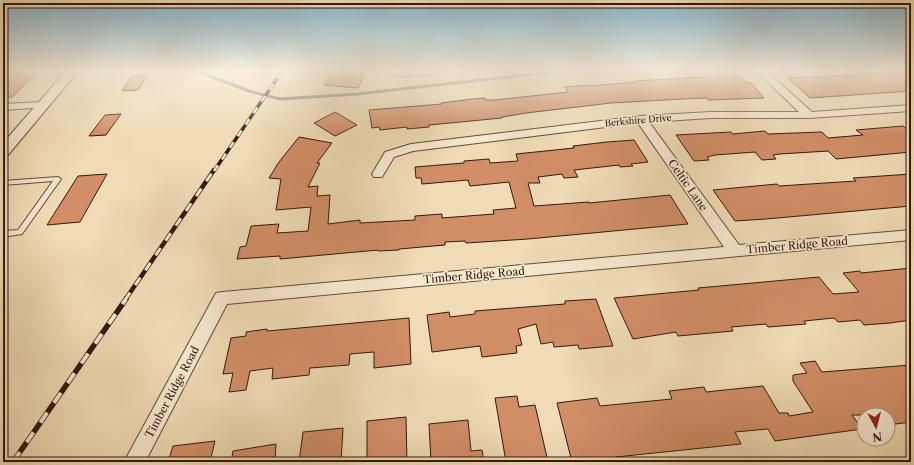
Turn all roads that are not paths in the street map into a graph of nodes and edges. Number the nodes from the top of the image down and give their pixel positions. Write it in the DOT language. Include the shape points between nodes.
graph roads {
  1 [pos="54,92"];
  2 [pos="784,92"];
  3 [pos="43,105"];
  4 [pos="3,107"];
  5 [pos="911,108"];
  6 [pos="809,115"];
  7 [pos="641,118"];
  8 [pos="3,152"];
  9 [pos="378,174"];
  10 [pos="3,183"];
  11 [pos="3,234"];
  12 [pos="911,235"];
  13 [pos="735,251"];
  14 [pos="134,462"];
  1 -- 3 [label="street"];
  2 -- 6 [label="street"];
  3 -- 4 [label="street"];
  3 -- 8 [label="street"];
  5 -- 6 [label="street, Berkshire Drive"];
  6 -- 7 [label="street, Berkshire Drive"];
  7 -- 9 [label="street, Berkshire Drive" via="411,148 389,155"];
  7 -- 13 [label="street, Celtic Lane"];
  10 -- 11 [label="lane" via="58,179 20,232"];
  12 -- 13 [label="street, Timber Ridge Road"];
  13 -- 14 [label="street, Timber Ridge Road" via="222,298"];
}
